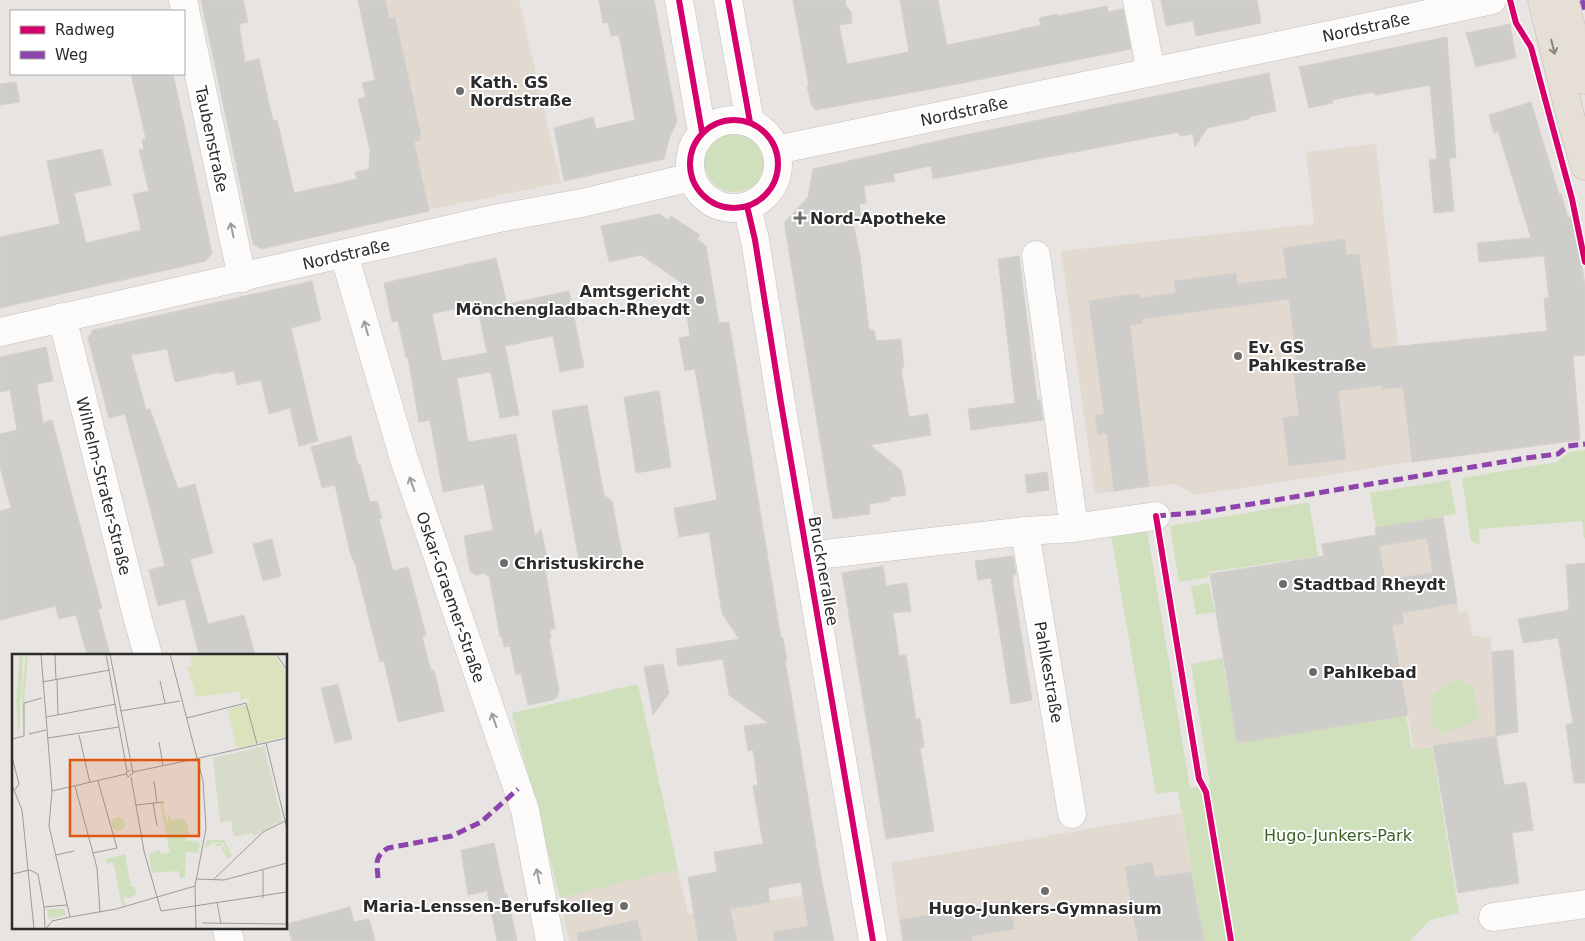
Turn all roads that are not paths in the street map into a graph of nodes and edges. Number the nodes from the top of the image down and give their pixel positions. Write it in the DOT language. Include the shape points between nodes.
graph roads {
  1 [pos="183,0"];
  2 [pos="678,0"];
  3 [pos="728,0"];
  4 [pos="1137,0"];
  5 [pos="1492,0"];
  6 [pos="1542,0"];
  7 [pos="1564,0"];
  8 [pos="1151,72"];
  9 [pos="1585,80"];
  10 [pos="750,122"];
  11 [pos="702,132"];
  12 [pos="776,150"];
  13 [pos="1585,166"];
  14 [pos="692,177"];
  15 [pos="747,206"];
  16 [pos="344,254"];
  17 [pos="1036,255"];
  18 [pos="242,278"];
  19 [pos="62,317"];
  20 [pos="0,332"];
  21 [pos="1156,516"];
  22 [pos="1074,528"];
  23 [pos="1025,531"];
  24 [pos="808,556"];
  25 [pos="148,654"];
  26 [pos="1072,814"];
  27 [pos="1585,904"];
  28 [pos="1493,917"];
  29 [pos="226,928"];
  30 [pos="230,941"];
  31 [pos="550,941"];
  32 [pos="873,941"];
  18 -- 1 [label="street, Taubenstraße, one-way"];
  2 -- 11 [label="street"];
  3 -- 10 [label="street"];
  4 -- 8 [label="street"];
  5 -- 8 [label="street, Nordstraße"];
  6 -- 13 [label="main road, one-way"];
  7 -- 9 [label="main road"];
  8 -- 12 [label="street, Nordstraße"];
  10 -- 11 [label="street" via="722,120"];
  10 -- 12 [label="street" via="762,129"];
  11 -- 14 [label="street" via="691,152"];
  12 -- 15 [label="street" via="779,164 770,190"];
  14 -- 15 [label="street" via="696,188 706,199 719,206"];
  14 -- 16 [label="street, Nordstraße"];
  15 -- 24 [label="street, Brucknerallee"];
  16 -- 18 [label="street, Nordstraße"];
  31 -- 16 [label="street, Oskar-Graemer-Straße, one-way" via="525,810 404,460"];
  17 -- 22 [label="street"];
  18 -- 19 [label="street, Nordstraße"];
  19 -- 20 [label="street, Nordstraße"];
  19 -- 25 [label="street, Wilhelm-Strater-Straße"];
  21 -- 22 [label="street"];
  22 -- 23 [label="street"];
  23 -- 24 [label="street"];
  23 -- 26 [label="street, Pahlkestraße"];
  24 -- 32 [label="street, Brucknerallee"];
  27 -- 28 [label="street"];
  29 -- 30 [label="street"];
}
